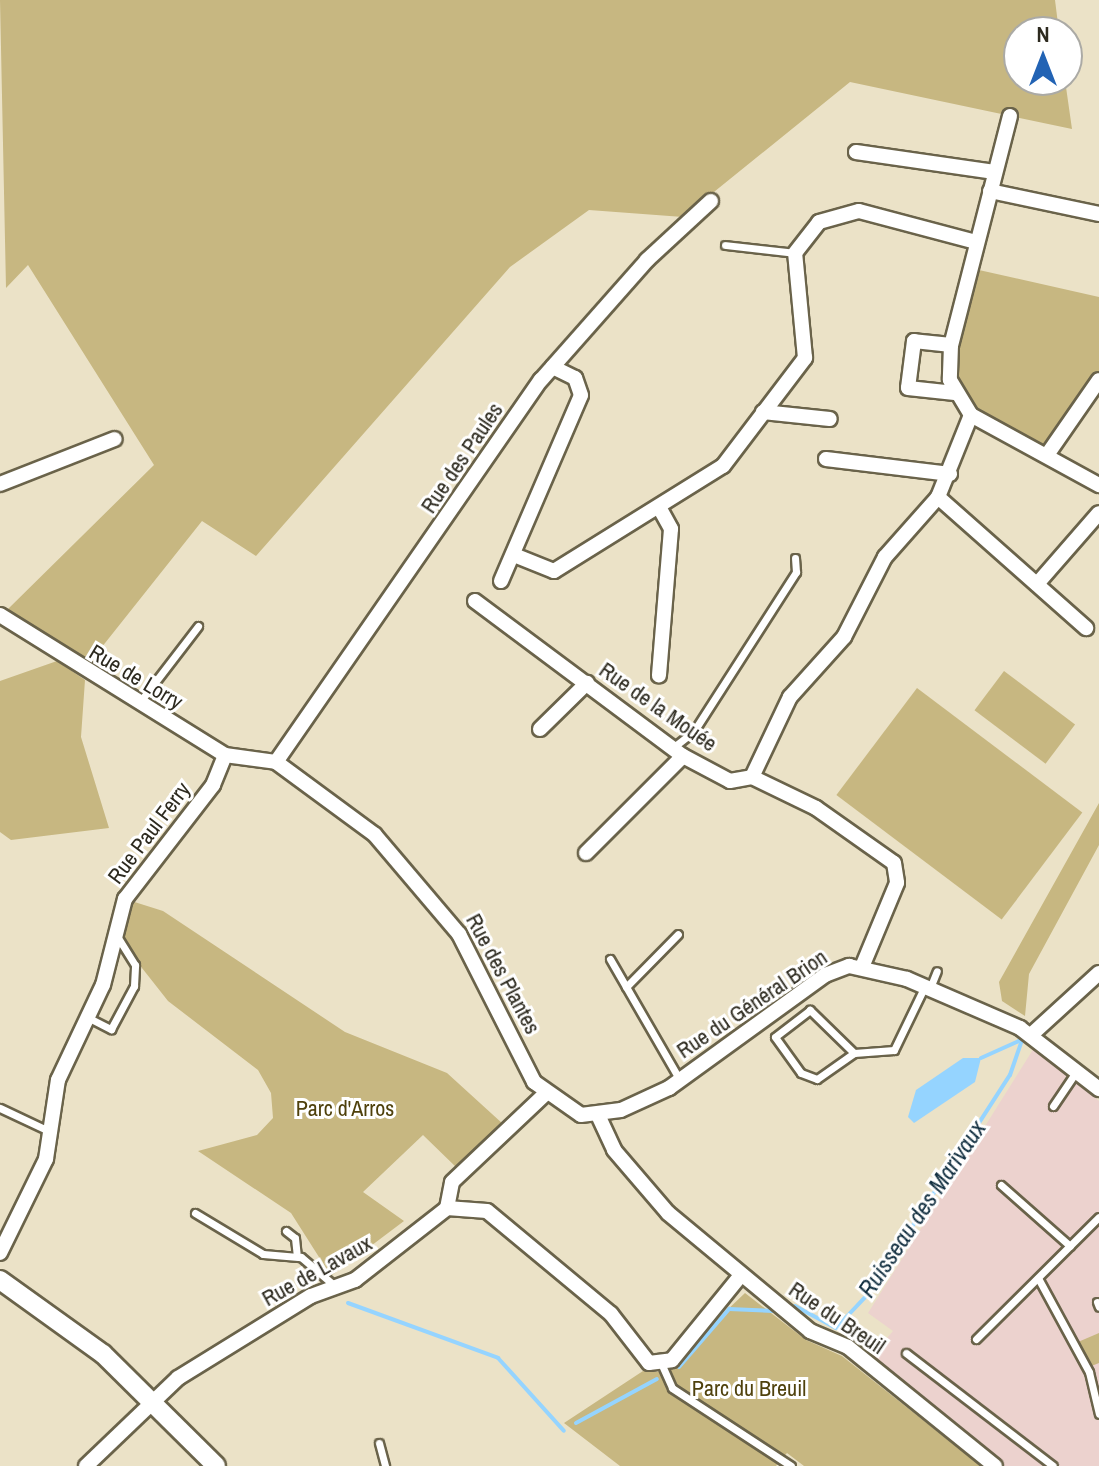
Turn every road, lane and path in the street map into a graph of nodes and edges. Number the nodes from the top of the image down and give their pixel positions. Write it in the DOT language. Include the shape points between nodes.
graph roads {
  1 [pos="1010,116"];
  2 [pos="856,152"];
  3 [pos="995,172"];
  4 [pos="990,191"];
  5 [pos="711,201"];
  6 [pos="1099,214"];
  7 [pos="976,242"];
  8 [pos="725,245"];
  9 [pos="795,253"];
  10 [pos="951,345"];
  11 [pos="552,367"];
  12 [pos="1099,380"];
  13 [pos="955,393"];
  14 [pos="763,412"];
  15 [pos="971,415"];
  16 [pos="830,419"];
  17 [pos="115,439"];
  18 [pos="1047,455"];
  19 [pos="826,459"];
  20 [pos="950,474"];
  21 [pos="0,484"];
  22 [pos="1099,485"];
  23 [pos="938,497"];
  24 [pos="659,507"];
  25 [pos="1099,513"];
  26 [pos="514,555"];
  27 [pos="795,558"];
  28 [pos="501,581"];
  29 [pos="1037,584"];
  30 [pos="475,601"];
  31 [pos="0,615"];
  32 [pos="198,626"];
  33 [pos="1086,628"];
  34 [pos="659,676"];
  35 [pos="587,683"];
  36 [pos="138,705"];
  37 [pos="540,729"];
  38 [pos="679,751"];
  39 [pos="225,755"];
  40 [pos="276,762"];
  41 [pos="752,777"];
  42 [pos="586,853"];
  43 [pos="678,934"];
  44 [pos="116,935"];
  45 [pos="610,959"];
  46 [pos="862,967"];
  47 [pos="937,971"];
  48 [pos="1099,973"];
  49 [pos="626,987"];
  50 [pos="928,987"];
  51 [pos="89,1018"];
  52 [pos="1031,1035"];
  53 [pos="854,1053"];
  54 [pos="1076,1071"];
  55 [pos="680,1080"];
  56 [pos="1099,1089"];
  57 [pos="545,1094"];
  58 [pos="1053,1106"];
  59 [pos="0,1108"];
  60 [pos="598,1115"];
  61 [pos="51,1132"];
  62 [pos="1001,1185"];
  63 [pos="447,1208"];
  64 [pos="195,1213"];
  65 [pos="1099,1217"];
  66 [pos="286,1231"];
  67 [pos="1070,1246"];
  68 [pos="0,1253"];
  69 [pos="297,1256"];
  70 [pos="741,1275"];
  71 [pos="1038,1278"];
  72 [pos="0,1280"];
  73 [pos="336,1288"];
  74 [pos="976,1339"];
  75 [pos="906,1353"];
  76 [pos="661,1363"];
  77 [pos="1099,1367"];
  78 [pos="1089,1372"];
  79 [pos="152,1398"];
  80 [pos="1099,1414"];
  81 [pos="379,1443"];
  82 [pos="786,1464"];
  83 [pos="86,1466"];
  84 [pos="216,1466"];
  85 [pos="385,1466"];
  86 [pos="995,1466"];
  87 [pos="1053,1466"];
  1 -- 3 [label="street"];
  2 -- 3 [label="street"];
  3 -- 4 [label="street"];
  4 -- 6 [label="street"];
  4 -- 7 [label="street"];
  5 -- 11 [label="street, Rue des Paules" via="647,260"];
  7 -- 9 [label="street" via="859,211 819,222"];
  7 -- 10 [label="street"];
  8 -- 9 [label="lane"];
  9 -- 14 [label="street" via="805,358"];
  10 -- 13 [label="street"];
  10 -- 13 [label="street" via="914,341 908,388"];
  11 -- 26 [label="street" via="575,378 581,395"];
  11 -- 40 [label="street, Rue des Paules"];
  12 -- 18 [label="street"];
  13 -- 15 [label="street"];
  14 -- 16 [label="street"];
  14 -- 24 [label="street" via="723,466"];
  15 -- 18 [label="street"];
  15 -- 20 [label="street"];
  17 -- 21 [label="street"];
  18 -- 22 [label="street"];
  19 -- 20 [label="street"];
  20 -- 23 [label="street"];
  23 -- 29 [label="street"];
  23 -- 41 [label="street" via="885,557 844,637 790,697"];
  24 -- 26 [label="street" via="554,571"];
  24 -- 34 [label="street" via="671,529"];
  25 -- 29 [label="street"];
  26 -- 28 [label="street"];
  27 -- 38 [label="lane" via="796,572"];
  29 -- 33 [label="street"];
  30 -- 35 [label="street, Rue de la Mouée"];
  31 -- 36 [label="street, Rue de Lorry"];
  32 -- 36 [label="lane"];
  35 -- 37 [label="street"];
  35 -- 38 [label="street, Rue de la Mouée"];
  36 -- 39 [label="street, Rue de Lorry"];
  38 -- 41 [label="street, Rue de la Mouée" via="730,781"];
  38 -- 42 [label="street"];
  39 -- 40 [label="street, Rue de Lorry"];
  39 -- 44 [label="street, Rue Paul Ferry" via="213,785 125,899"];
  40 -- 57 [label="street, Rue des Plantes" via="375,835 434,897"];
  41 -- 46 [label="street, Rue de la Mouée" via="816,808 898,868"];
  43 -- 49 [label="lane"];
  44 -- 51 [label="street, Rue Paul Ferry"];
  44 -- 51 [label="lane" via="135,965 134,986 111,1029"];
  45 -- 49 [label="lane"];
  46 -- 50 [label="street, Rue du Général Brion"];
  46 -- 55 [label="street, Rue du Général Brion" via="825,975"];
  47 -- 50 [label="lane"];
  48 -- 52 [label="street"];
  49 -- 55 [label="lane"];
  50 -- 52 [label="street, Rue du Général Brion"];
  50 -- 53 [label="lane" via="894,1050"];
  51 -- 61 [label="street, Rue Paul Ferry" via="58,1080"];
  52 -- 54 [label="street, Rue du Général Brion"];
  53 -- 53 [label="lane" via="817,1079 801,1073 775,1037 810,1010"];
  54 -- 56 [label="street, Rue du Général Brion"];
  54 -- 58 [label="lane"];
  55 -- 60 [label="street, Rue du Général Brion"];
  57 -- 60 [label="street" via="581,1115"];
  57 -- 63 [label="street" via="452,1182"];
  59 -- 61 [label="lane"];
  60 -- 70 [label="street, Rue du Breuil" via="640,1184"];
  61 -- 68 [label="street, Rue Paul Ferry" via="36,1183"];
  62 -- 67 [label="lane"];
  63 -- 73 [label="street, Rue de Lavaux"];
  63 -- 76 [label="street" via="487,1211 611,1314 640,1358"];
  64 -- 69 [label="lane" via="263,1254"];
  65 -- 67 [label="lane"];
  66 -- 69 [label="lane" via="295,1238"];
  67 -- 71 [label="lane"];
  69 -- 73 [label="lane"];
  70 -- 76 [label="street" via="679,1352"];
  70 -- 86 [label="street, Rue du Breuil" via="810,1331 848,1347"];
  71 -- 74 [label="lane"];
  71 -- 78 [label="lane"];
  72 -- 79 [label="street" via="61,1320"];
  73 -- 79 [label="street, Rue de Lavaux" via="311,1296"];
  75 -- 87 [label="lane"];
  76 -- 82 [label="lane" via="672,1388"];
  77 -- 78 [label="lane"];
  78 -- 80 [label="lane"];
  79 -- 83 [label="street, Rue de Lavaux"];
  79 -- 84 [label="street"];
  81 -- 85 [label="lane"];
}
